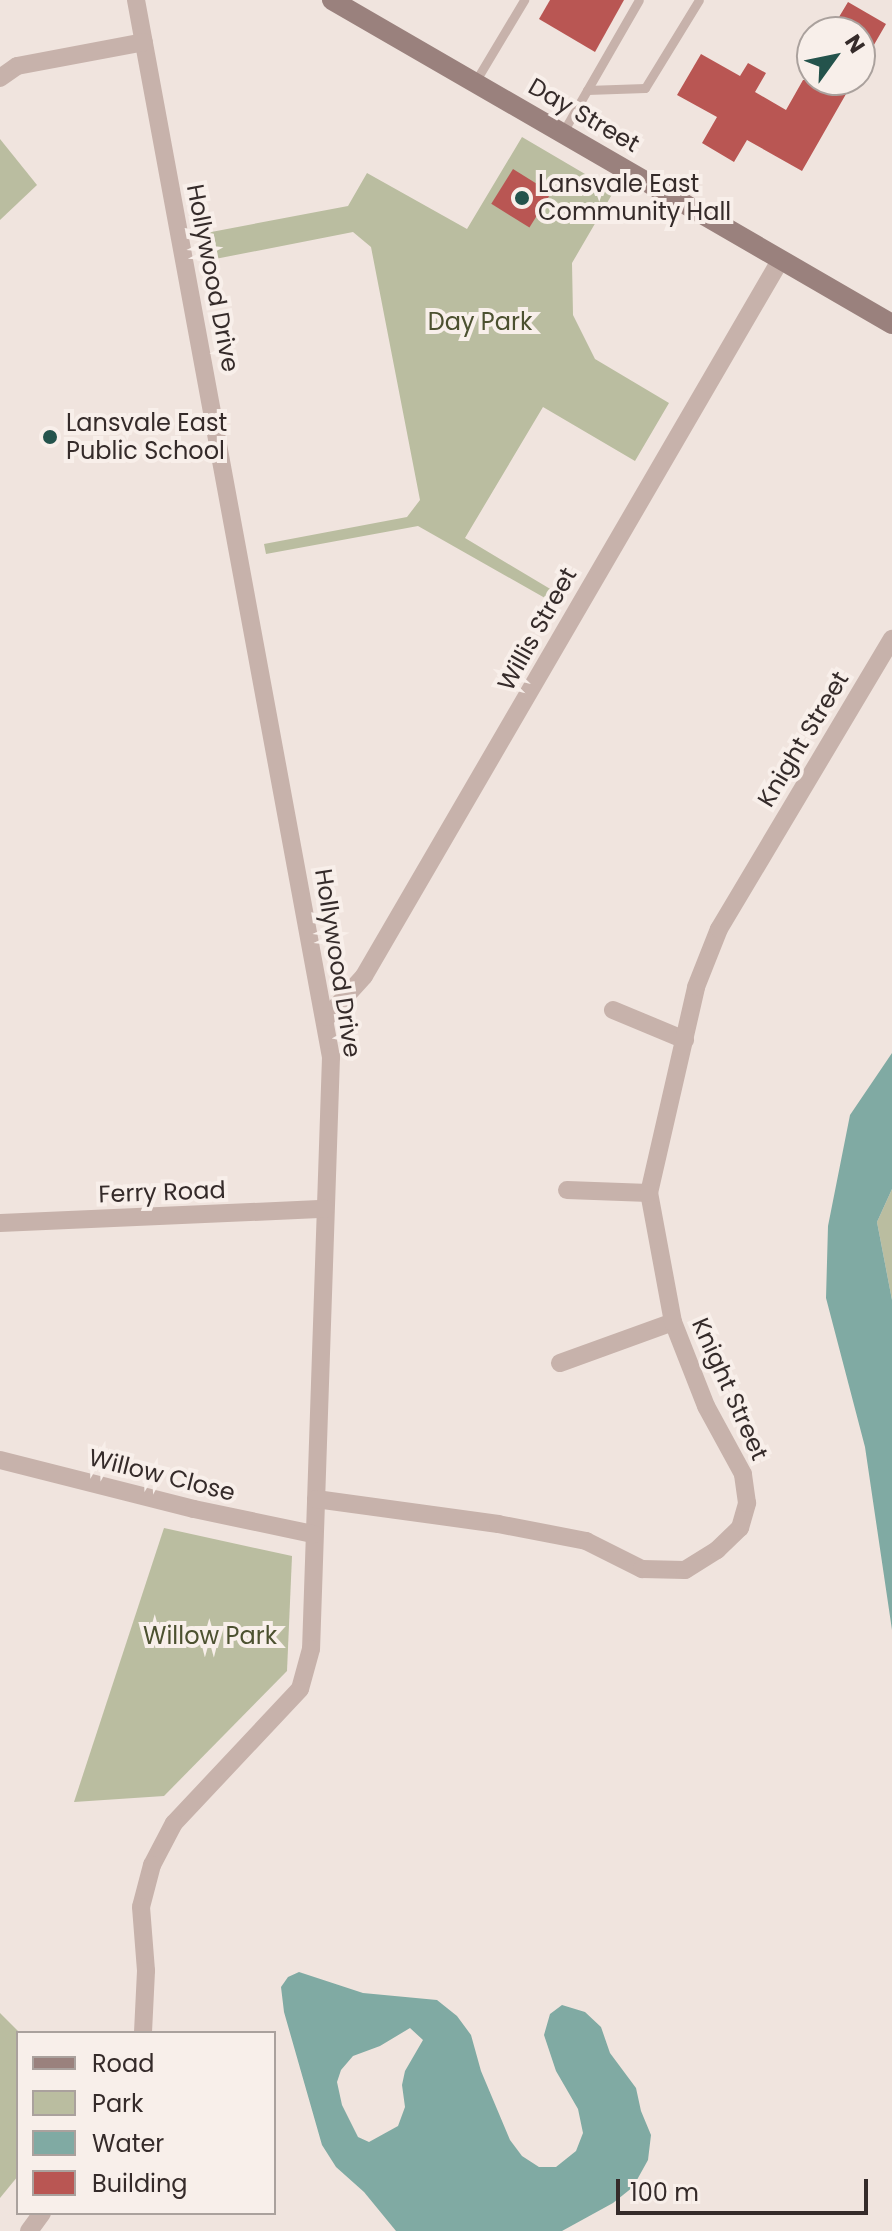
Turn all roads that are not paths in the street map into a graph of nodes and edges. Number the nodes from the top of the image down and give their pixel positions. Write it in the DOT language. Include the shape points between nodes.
graph roads {
  1 [pos="136,0"];
  2 [pos="332,0"];
  3 [pos="524,0"];
  4 [pos="639,0"];
  5 [pos="699,0"];
  6 [pos="144,42"];
  7 [pos="0,78"];
  8 [pos="475,82"];
  9 [pos="587,90"];
  10 [pos="563,133"];
  11 [pos="781,259"];
  12 [pos="892,324"];
  13 [pos="892,639"];
  14 [pos="613,1010"];
  15 [pos="327,1017"];
  16 [pos="685,1040"];
  17 [pos="567,1190"];
  18 [pos="649,1193"];
  19 [pos="325,1209"];
  20 [pos="0,1223"];
  21 [pos="673,1322"];
  22 [pos="560,1363"];
  23 [pos="0,1460"];
  24 [pos="316,1499"];
  25 [pos="313,1534"];
  26 [pos="143,2031"];
  1 -- 6 [label="street, Hollywood Drive"];
  2 -- 8 [label="street, Day Street"];
  3 -- 8 [label="lane"];
  4 -- 9 [label="lane"];
  5 -- 9 [label="lane" via="645,88"];
  6 -- 7 [label="street" via="17,66"];
  6 -- 15 [label="street, Hollywood Drive"];
  8 -- 10 [label="street, Day Street"];
  9 -- 10 [label="lane"];
  10 -- 11 [label="street, Day Street"];
  11 -- 12 [label="street, Day Street"];
  11 -- 15 [label="street, Willis Street" via="364,976"];
  13 -- 16 [label="street, Knight Street" via="719,929 696,987"];
  14 -- 16 [label="street"];
  15 -- 19 [label="street, Hollywood Drive" via="331,1057"];
  16 -- 18 [label="street, Knight Street"];
  17 -- 18 [label="street"];
  18 -- 21 [label="street, Knight Street"];
  19 -- 20 [label="street, Ferry Road"];
  19 -- 24 [label="street, Hollywood Drive"];
  21 -- 22 [label="street"];
  21 -- 24 [label="street, Knight Street" via="706,1406 743,1474 747,1503 740,1528 685,1570 642,1569 586,1541 498,1524"];
  23 -- 25 [label="street, Willow Close"];
  24 -- 25 [label="street, Hollywood Drive"];
  25 -- 26 [label="street, Hollywood Drive" via="311,1649 300,1689 174,1823 152,1865 141,1907"];
}
